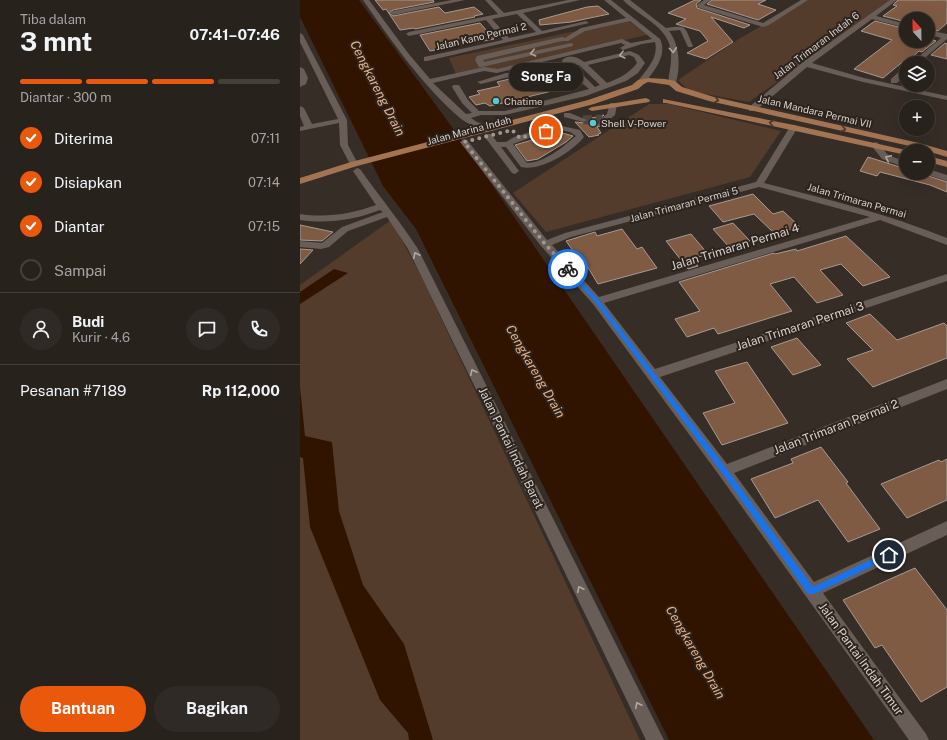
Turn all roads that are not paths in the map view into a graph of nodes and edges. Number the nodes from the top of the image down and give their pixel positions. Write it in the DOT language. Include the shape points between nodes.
graph roads {
  1 [pos="366,0"];
  2 [pos="462,0"];
  3 [pos="488,0"];
  4 [pos="577,0"];
  5 [pos="607,0"];
  6 [pos="626,0"];
  7 [pos="708,0"];
  8 [pos="804,0"];
  9 [pos="894,0"];
  10 [pos="641,11"];
  11 [pos="518,12"];
  12 [pos="392,13"];
  13 [pos="502,15"];
  14 [pos="625,15"];
  15 [pos="616,16"];
  16 [pos="871,17"];
  17 [pos="488,18"];
  18 [pos="631,19"];
  19 [pos="899,24"];
  20 [pos="664,30"];
  21 [pos="540,33"];
  22 [pos="409,34"];
  23 [pos="650,34"];
  24 [pos="935,34"];
  25 [pos="300,35"];
  26 [pos="947,37"];
  27 [pos="507,40"];
  28 [pos="622,41"];
  29 [pos="569,42"];
  30 [pos="659,43"];
  31 [pos="632,45"];
  32 [pos="690,46"];
  33 [pos="309,53"];
  34 [pos="300,55"];
  35 [pos="924,56"];
  36 [pos="427,59"];
  37 [pos="575,61"];
  38 [pos="806,64"];
  39 [pos="483,67"];
  40 [pos="300,69"];
  41 [pos="899,76"];
  42 [pos="894,81"];
  43 [pos="428,82"];
  44 [pos="481,82"];
  45 [pos="302,84"];
  46 [pos="638,85"];
  47 [pos="606,86"];
  48 [pos="675,86"];
  49 [pos="456,87"];
  50 [pos="596,90"];
  51 [pos="462,94"];
  52 [pos="607,97"];
  53 [pos="947,98"];
  54 [pos="444,99"];
  55 [pos="656,101"];
  56 [pos="614,104"];
  57 [pos="300,108"];
  58 [pos="752,108"];
  59 [pos="476,112"];
  60 [pos="567,115"];
  61 [pos="462,116"];
  62 [pos="606,118"];
  63 [pos="343,120"];
  64 [pos="583,120"];
  65 [pos="309,127"];
  66 [pos="523,127"];
  67 [pos="794,127"];
  68 [pos="300,129"];
  69 [pos="512,130"];
  70 [pos="489,132"];
  71 [pos="530,135"];
  72 [pos="520,138"];
  73 [pos="464,139"];
  74 [pos="508,144"];
  75 [pos="495,145"];
  76 [pos="875,145"];
  77 [pos="899,150"];
  78 [pos="947,154"];
  79 [pos="935,160"];
  80 [pos="899,162"];
  81 [pos="947,164"];
  82 [pos="362,166"];
  83 [pos="515,171"];
  84 [pos="935,174"];
  85 [pos="332,175"];
  86 [pos="947,178"];
  87 [pos="300,181"];
  88 [pos="759,184"];
  89 [pos="300,189"];
  90 [pos="386,210"];
  91 [pos="300,217"];
  92 [pos="880,217"];
  93 [pos="947,242"];
  94 [pos="300,244"];
  95 [pos="545,244"];
  96 [pos="947,277"];
  97 [pos="597,301"];
  98 [pos="652,375"];
  99 [pos="947,384"];
  100 [pos="724,471"];
  101 [pos="947,528"];
  102 [pos="811,592"];
  103 [pos="656,740"];
  104 [pos="920,740"];
  1 -- 43 [label="street, Jalan Pantai Indah Timur"];
  2 -- 12 [label="street"];
  3 -- 13 [label="street"];
  4 -- 11 [label="street"];
  5 -- 14 [label="street"];
  6 -- 10 [label="street"];
  7 -- 8 [label="street" via="699,6 757,24 767,24"];
  9 -- 16 [label="street, Jalan Trimaran Indah 6"];
  10 -- 14 [label="street"];
  10 -- 20 [label="street"];
  11 -- 13 [label="street"];
  11 -- 21 [label="street"];
  13 -- 17 [label="street"];
  14 -- 18 [label="street"];
  15 -- 21 [label="street, Jalan Kano Permai 2"];
  16 -- 19 [label="street"];
  16 -- 38 [label="street, Jalan Trimaran Indah 6"];
  17 -- 22 [label="street"];
  17 -- 27 [label="street"];
  18 -- 23 [label="street"];
  18 -- 29 [label="street" via="583,29"];
  20 -- 32 [label="street" via="682,28"];
  20 -- 48 [label="street, one-way" via="671,38 674,49"];
  21 -- 27 [label="street, Jalan Kano Permai 2"];
  23 -- 28 [label="street"];
  23 -- 30 [label="street"];
  24 -- 26 [label="street"];
  25 -- 33 [label="street"];
  26 -- 35 [label="street"];
  27 -- 36 [label="street, Jalan Kano Permai 2"];
  28 -- 31 [label="street"];
  28 -- 37 [label="street"];
  29 -- 37 [label="street"];
  29 -- 39 [label="street" via="562,39 480,58 479,62"];
  30 -- 31 [label="street"];
  30 -- 46 [label="street" via="659,54 654,64"];
  31 -- 37 [label="street"];
  33 -- 34 [label="street"];
  33 -- 63 [label="street"];
  37 -- 39 [label="street" via="497,71"];
  37 -- 44 [label="street"];
  37 -- 47 [label="street"];
  47 -- 37 [label="street, one-way" via="623,80 641,63 640,59 630,53"];
  37 -- 50 [label="street"];
  37 -- 50 [label="street" via="579,76"];
  38 -- 53 [label="street" via="863,80"];
  38 -- 58 [label="street, Jalan Trimaran Indah 6"];
  39 -- 43 [label="street"];
  40 -- 45 [label="street" via="304,78"];
  41 -- 42 [label="street"];
  43 -- 54 [label="street, Jalan Pantai Indah Timur"];
  46 -- 48 [label="main road, Jalan Mandara Permai VII" via="657,80"];
  46 -- 52 [label="main road, Jalan Marina Indah"];
  46 -- 55 [label="main road" via="633,90 635,94"];
  47 -- 50 [label="street"];
  48 -- 55 [label="main road" via="677,96"];
  48 -- 58 [label="main road, Jalan Mandara Permai VII, one-way" via="706,98"];
  49 -- 51 [label="street"];
  50 -- 59 [label="street" via="501,114"];
  51 -- 54 [label="street"];
  51 -- 59 [label="street"];
  52 -- 56 [label="main road" via="617,99"];
  52 -- 70 [label="main road, Jalan Marina Indah"];
  54 -- 61 [label="street, Jalan Pantai Indah Timur"];
  55 -- 56 [label="main road, Jalan Marina Indah"];
  67 -- 55 [label="main road, Jalan Mandara Permai VII, one-way"];
  56 -- 60 [label="main road, Jalan Marina Indah"];
  56 -- 62 [label="street"];
  57 -- 65 [label="street"];
  58 -- 78 [label="main road, Jalan Mandara Permai VII, one-way"];
  59 -- 61 [label="street"];
  60 -- 64 [label="street"];
  60 -- 66 [label="main road, Jalan Marina Indah"];
  61 -- 70 [label="street, Jalan Pantai Indah Timur"];
  61 -- 73 [label="street, Jalan Pantai Indah Timur"];
  63 -- 65 [label="street"];
  63 -- 82 [label="street, Jalan Pantai Indah Barat" via="344,145"];
  65 -- 68 [label="street"];
  66 -- 69 [label="main road, Jalan Marina Indah"];
  66 -- 71 [label="street"];
  67 -- 76 [label="main road, Jalan Mandara Permai VII"];
  67 -- 88 [label="street"];
  69 -- 70 [label="main road, Jalan Marina Indah"];
  69 -- 72 [label="street"];
  70 -- 73 [label="main road, Jalan Marina Indah"];
  70 -- 75 [label="street"];
  71 -- 72 [label="street"];
  71 -- 74 [label="street" via="558,128 572,129 580,137 557,154 531,166 524,166"];
  72 -- 74 [label="street"];
  73 -- 82 [label="main road, Jalan Marina Indah"];
  73 -- 95 [label="street, Jalan Pantai Indah Timur"];
  74 -- 75 [label="street"];
  75 -- 83 [label="street"];
  76 -- 77 [label="main road, Jalan Mandara Permai VII"];
  80 -- 76 [label="street, one-way" via="885,157"];
  79 -- 81 [label="main road"];
  82 -- 85 [label="main road, Jalan Marina Indah"];
  82 -- 90 [label="street, Jalan Pantai Indah Barat"];
  84 -- 86 [label="street"];
  85 -- 87 [label="main road, Jalan Marina Indah"];
  85 -- 89 [label="main road, Jalan Marina Indah"];
  88 -- 92 [label="street, Jalan Trimaran Permai"];
  88 -- 95 [label="street, Jalan Trimaran Permai 5" via="568,235"];
  90 -- 91 [label="street" via="336,220"];
  90 -- 94 [label="street" via="345,229 325,245"];
  103 -- 90 [label="street, Jalan Pantai Indah Barat, one-way" via="413,249"];
  92 -- 93 [label="street, Jalan Trimaran Permai"];
  92 -- 97 [label="street, Jalan Trimaran Permai 4"];
  95 -- 97 [label="street, Jalan Pantai Indah Timur"];
  96 -- 98 [label="street, Jalan Trimaran Permai 3"];
  97 -- 98 [label="street, Jalan Pantai Indah Timur"];
  98 -- 100 [label="street, Jalan Pantai Indah Timur"];
  99 -- 100 [label="street, Jalan Trimaran Permai 2"];
  100 -- 102 [label="street, Jalan Pantai Indah Timur"];
  101 -- 102 [label="street"];
  102 -- 104 [label="street, Jalan Pantai Indah Timur"];
}
